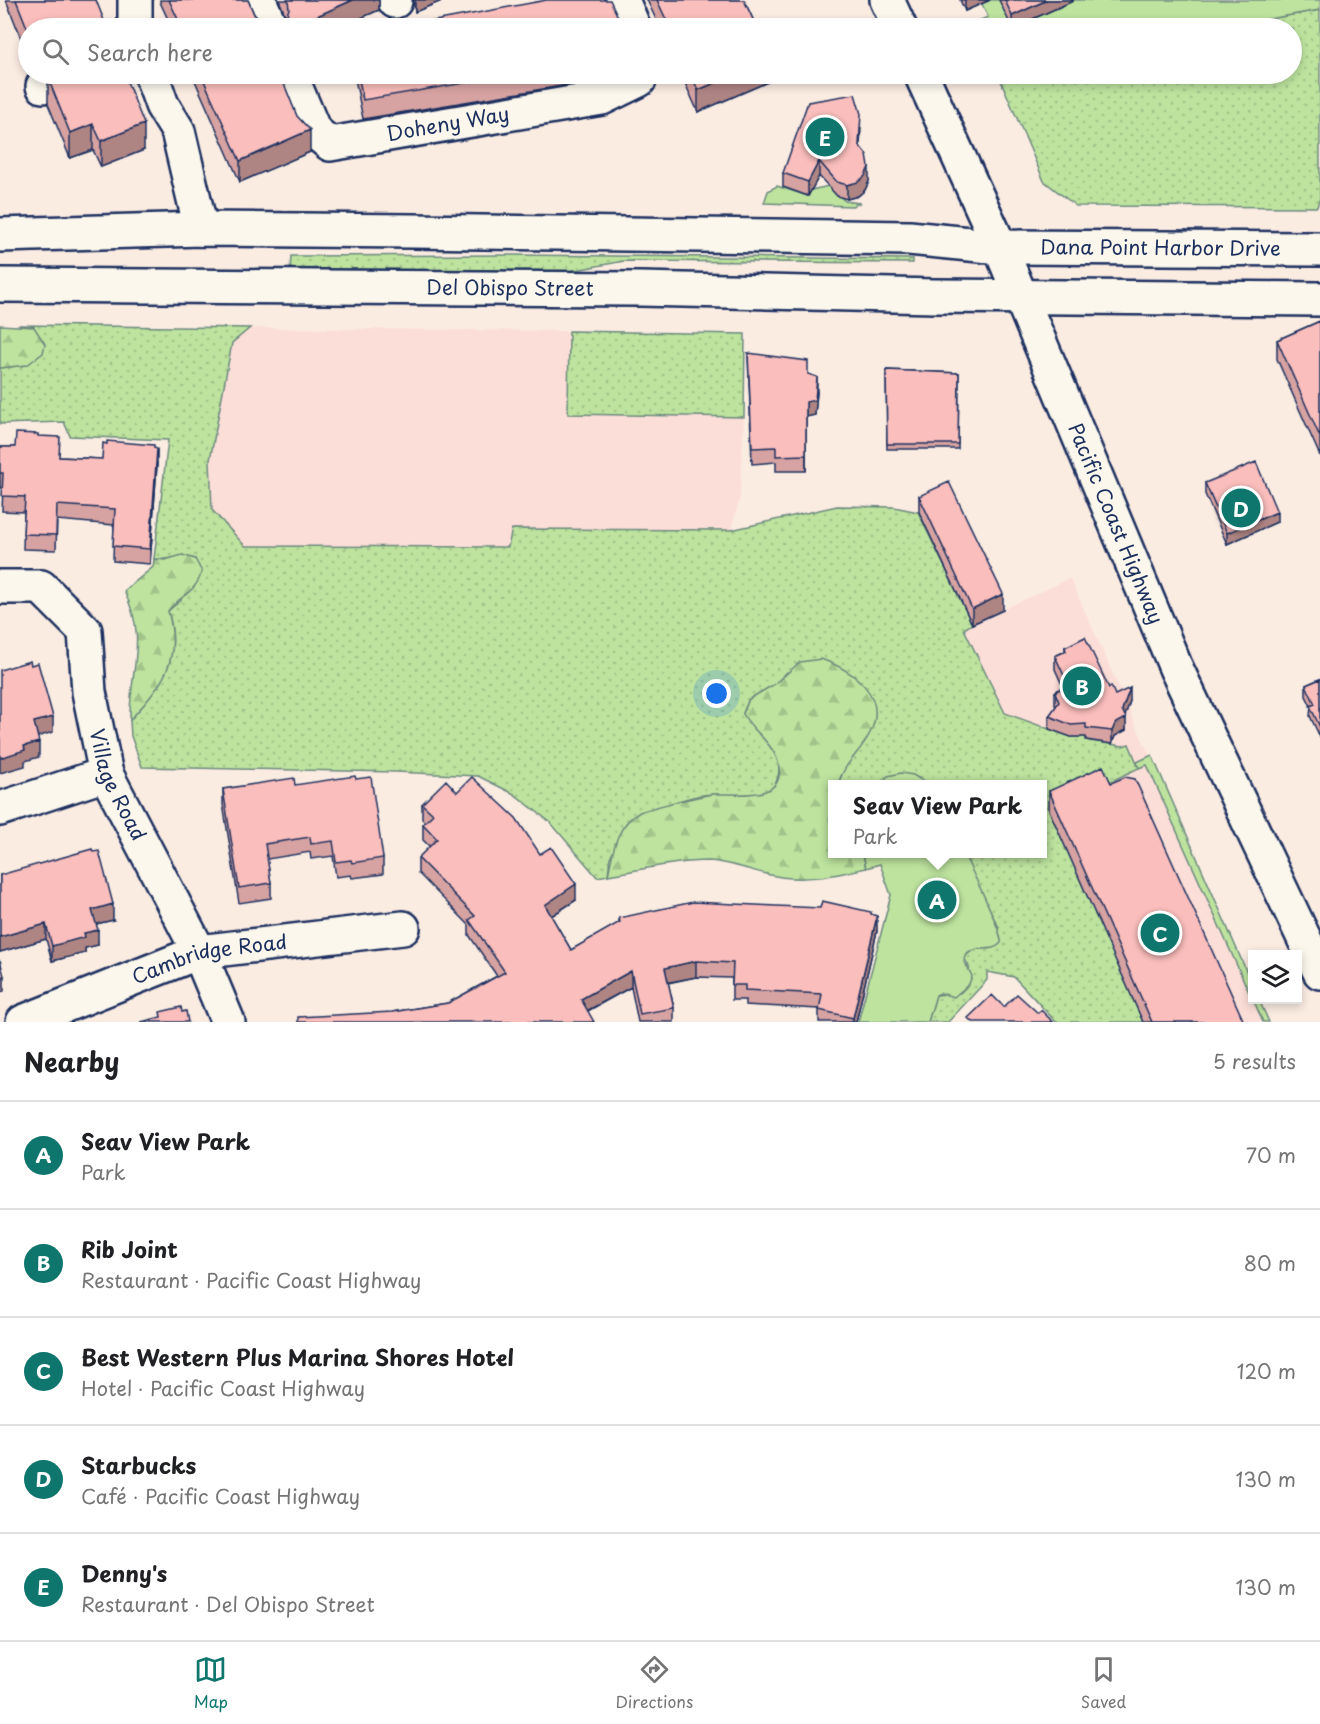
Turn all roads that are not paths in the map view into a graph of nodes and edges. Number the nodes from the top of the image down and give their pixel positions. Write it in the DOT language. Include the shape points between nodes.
graph roads {
  1 [pos="135,0"];
  2 [pos="259,0"];
  3 [pos="622,0"];
  4 [pos="887,0"];
  5 [pos="135,18"];
  6 [pos="267,18"];
  7 [pos="630,18"];
  8 [pos="895,18"];
  9 [pos="51,84"];
  10 [pos="155,84"];
  11 [pos="294,84"];
  12 [pos="631,84"];
  13 [pos="926,84"];
  14 [pos="43,87"];
  15 [pos="201,229"];
  16 [pos="0,235"];
  17 [pos="1000,247"];
  18 [pos="1320,249"];
  19 [pos="0,285"];
  20 [pos="1020,295"];
  21 [pos="1320,299"];
  22 [pos="0,587"];
  23 [pos="106,774"];
  24 [pos="0,809"];
  25 [pos="403,928"];
  26 [pos="199,952"];
  27 [pos="1320,972"];
  28 [pos="23,1022"];
  29 [pos="228,1022"];
  1 -- 5 [label="main road"];
  2 -- 6 [label="main road"];
  3 -- 7 [label="main road"];
  4 -- 8 [label="main road"];
  9 -- 14 [label="main road"];
  10 -- 15 [label="main road" via="178,131"];
  11 -- 12 [label="main road, Doheny Way" via="314,131 330,144 603,98"];
  13 -- 17 [label="main road, Pacific Coast Highway"];
  15 -- 16 [label="main road"];
  15 -- 17 [label="main road" via="909,238"];
  17 -- 18 [label="main road, Dana Point Harbor Drive"];
  17 -- 20 [label="main road, Pacific Coast Highway"];
  19 -- 20 [label="main road, Del Obispo Street"];
  20 -- 21 [label="main road"];
  20 -- 27 [label="main road, Pacific Coast Highway" via="1176,668"];
  22 -- 23 [label="main road, Village Road" via="41,587 85,631 89,692"];
  23 -- 24 [label="main road"];
  23 -- 26 [label="main road, Village Road"];
  25 -- 26 [label="main road, Cambridge Road"];
  26 -- 28 [label="main road, Cambridge Road"];
  26 -- 29 [label="main road, Village Road"];
}
